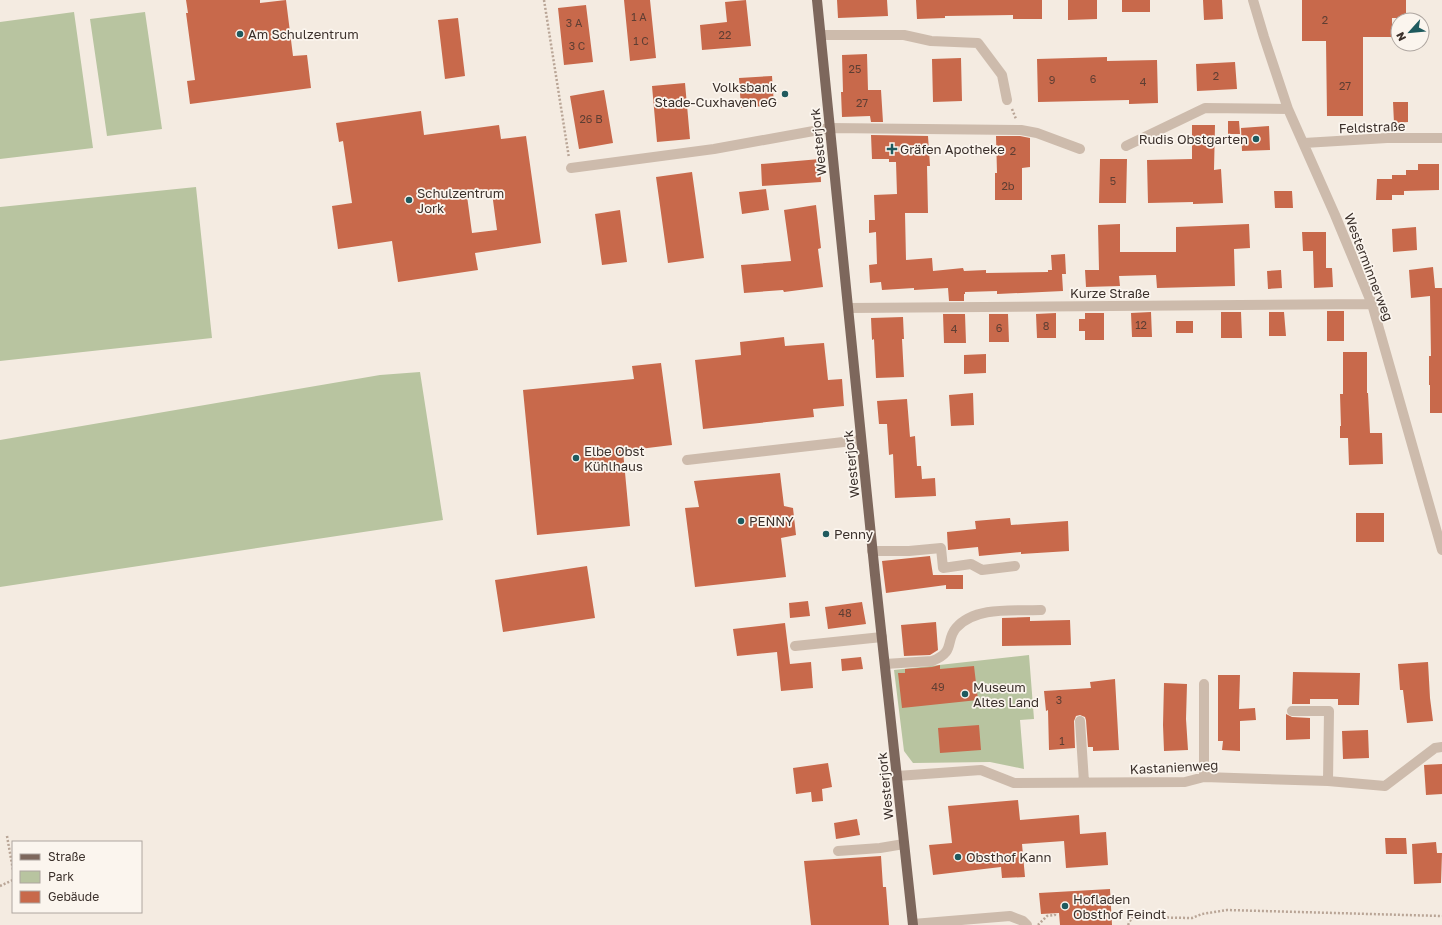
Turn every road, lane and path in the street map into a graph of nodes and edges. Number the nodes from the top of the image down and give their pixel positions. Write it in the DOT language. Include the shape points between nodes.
graph roads {
  1 [pos="544,0"];
  2 [pos="817,0"];
  3 [pos="1253,0"];
  4 [pos="821,36"];
  5 [pos="1007,100"];
  6 [pos="1288,109"];
  7 [pos="830,128"];
  8 [pos="1021,130"];
  9 [pos="1442,138"];
  10 [pos="1304,143"];
  11 [pos="1126,146"];
  12 [pos="1080,149"];
  13 [pos="571,168"];
  14 [pos="1372,304"];
  15 [pos="848,308"];
  16 [pos="861,440"];
  17 [pos="687,460"];
  18 [pos="1442,550"];
  19 [pos="872,551"];
  20 [pos="1015,566"];
  21 [pos="1041,610"];
  22 [pos="882,637"];
  23 [pos="795,646"];
  24 [pos="885,664"];
  25 [pos="1204,684"];
  26 [pos="1292,711"];
  27 [pos="1080,721"];
  28 [pos="1442,747"];
  29 [pos="897,776"];
  30 [pos="1204,777"];
  31 [pos="1328,781"];
  32 [pos="1084,782"];
  33 [pos="7,836"];
  34 [pos="904,844"];
  35 [pos="838,851"];
  36 [pos="12,864"];
  37 [pos="12,880"];
  38 [pos="0,886"];
  39 [pos="1055,914"];
  40 [pos="1442,916"];
  41 [pos="913,924"];
  42 [pos="1027,925"];
  43 [pos="1038,925"];
  44 [pos="1128,925"];
  1 -- 13 [label="path"];
  2 -- 4 [label="main road, Westerjork"];
  3 -- 6 [label="street, Westerminnerweg"];
  4 -- 5 [label="street" via="904,35 931,42 978,43 1002,75"];
  4 -- 7 [label="main road, Westerjork"];
  5 -- 8 [label="path"];
  6 -- 10 [label="street, Westerminnerweg"];
  6 -- 11 [label="street" via="1205,108"];
  7 -- 8 [label="street"];
  7 -- 13 [label="street" via="714,149"];
  7 -- 15 [label="main road, Westerjork"];
  8 -- 12 [label="street" via="1037,133"];
  9 -- 10 [label="street, Feldstraße"];
  10 -- 14 [label="street, Westerminnerweg"];
  14 -- 15 [label="street, Kurze Straße"];
  14 -- 18 [label="street, Westerminnerweg"];
  15 -- 16 [label="main road, Westerjork"];
  16 -- 17 [label="street"];
  16 -- 19 [label="main road, Westerjork"];
  19 -- 20 [label="street" via="941,548 943,568 971,564 982,570"];
  19 -- 22 [label="main road, Westerjork"];
  21 -- 24 [label="street" via="976,614 955,629 944,655 932,661"];
  22 -- 23 [label="street"];
  22 -- 24 [label="main road, Westerjork"];
  24 -- 29 [label="main road, Westerjork"];
  25 -- 30 [label="street"];
  26 -- 31 [label="street" via="1329,711"];
  27 -- 32 [label="street"];
  28 -- 31 [label="street, Kastanienweg" via="1434,748 1385,786"];
  29 -- 32 [label="street, Kastanienweg" via="981,770 1014,783"];
  29 -- 34 [label="main road, Westerjork"];
  30 -- 31 [label="street, Kastanienweg"];
  30 -- 32 [label="street, Kastanienweg" via="1185,782"];
  33 -- 36 [label="path"];
  34 -- 35 [label="street"];
  34 -- 41 [label="main road, Westerjork"];
  37 -- 38 [label="path"];
  39 -- 43 [label="path" via="1047,916"];
  40 -- 44 [label="path" via="1227,910 1192,918 1132,917"];
  41 -- 42 [label="street" via="1010,916"];
}
